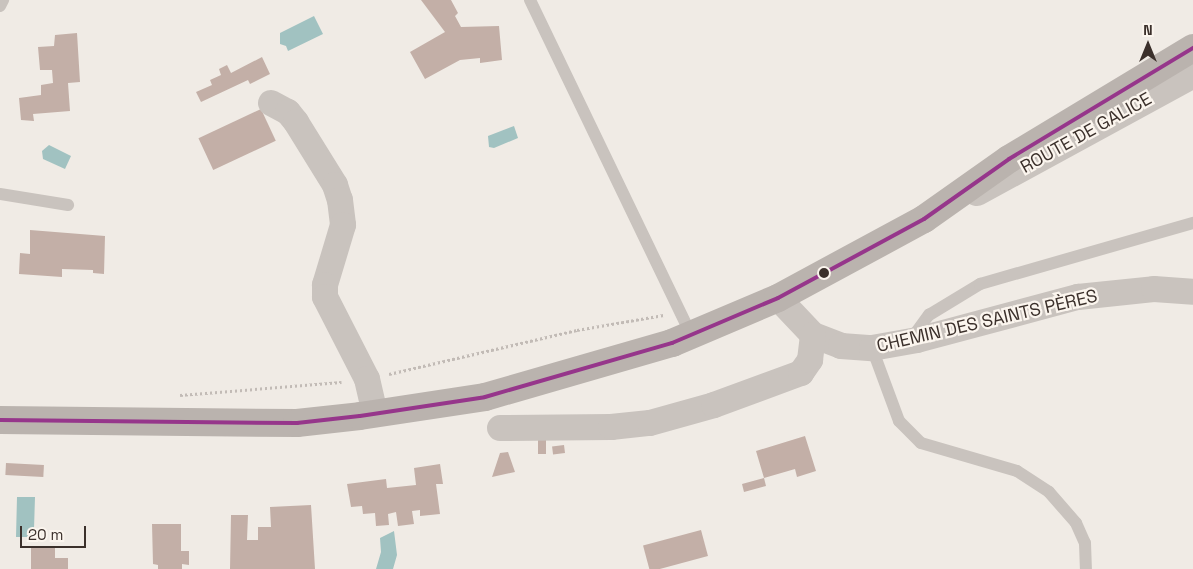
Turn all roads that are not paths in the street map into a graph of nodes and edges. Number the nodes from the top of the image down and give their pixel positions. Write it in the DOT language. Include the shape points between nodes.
graph roads {
  1 [pos="3,0"];
  2 [pos="530,0"];
  3 [pos="0,6"];
  4 [pos="1193,48"];
  5 [pos="1193,74"];
  6 [pos="271,103"];
  7 [pos="0,194"];
  8 [pos="68,205"];
  9 [pos="924,218"];
  10 [pos="1193,223"];
  11 [pos="1193,292"];
  12 [pos="778,298"];
  13 [pos="686,325"];
  14 [pos="813,335"];
  15 [pos="909,342"];
  16 [pos="872,348"];
  17 [pos="375,414"];
  18 [pos="0,420"];
  19 [pos="500,428"];
  20 [pos="1086,569"];
  1 -- 3 [label="lane"];
  2 -- 13 [label="lane"];
  4 -- 9 [label="main road, ROUTE DE GALICE" via="1009,159"];
  5 -- 9 [label="street, ROUTE DE GALICE" via="1022,169"];
  6 -- 17 [label="street" via="288,112 296,122 337,193 344,226 325,285 325,297 366,379"];
  7 -- 8 [label="lane"];
  9 -- 12 [label="main road, ROUTE DE GALICE"];
  10 -- 15 [label="lane" via="980,284 929,314"];
  11 -- 15 [label="street, CHEMIN DES SAINTS PÈRES" via="1154,289 1078,297"];
  12 -- 13 [label="main road, ROUTE DE GALICE"];
  12 -- 14 [label="street, CHEMIN DES SAINTS PÈRES"];
  13 -- 17 [label="main road, ROUTE DE GALICE" via="484,397"];
  14 -- 16 [label="street, CHEMIN DES SAINTS PÈRES" via="840,346"];
  14 -- 19 [label="street" via="810,360 801,373 714,405 650,423 611,427"];
  15 -- 16 [label="street, CHEMIN DES SAINTS PÈRES"];
  16 -- 20 [label="lane" via="899,421 921,443 1018,471 1049,492 1076,523 1085,544"];
  17 -- 18 [label="main road, ROUTE DE GALICE" via="297,423"];
}
